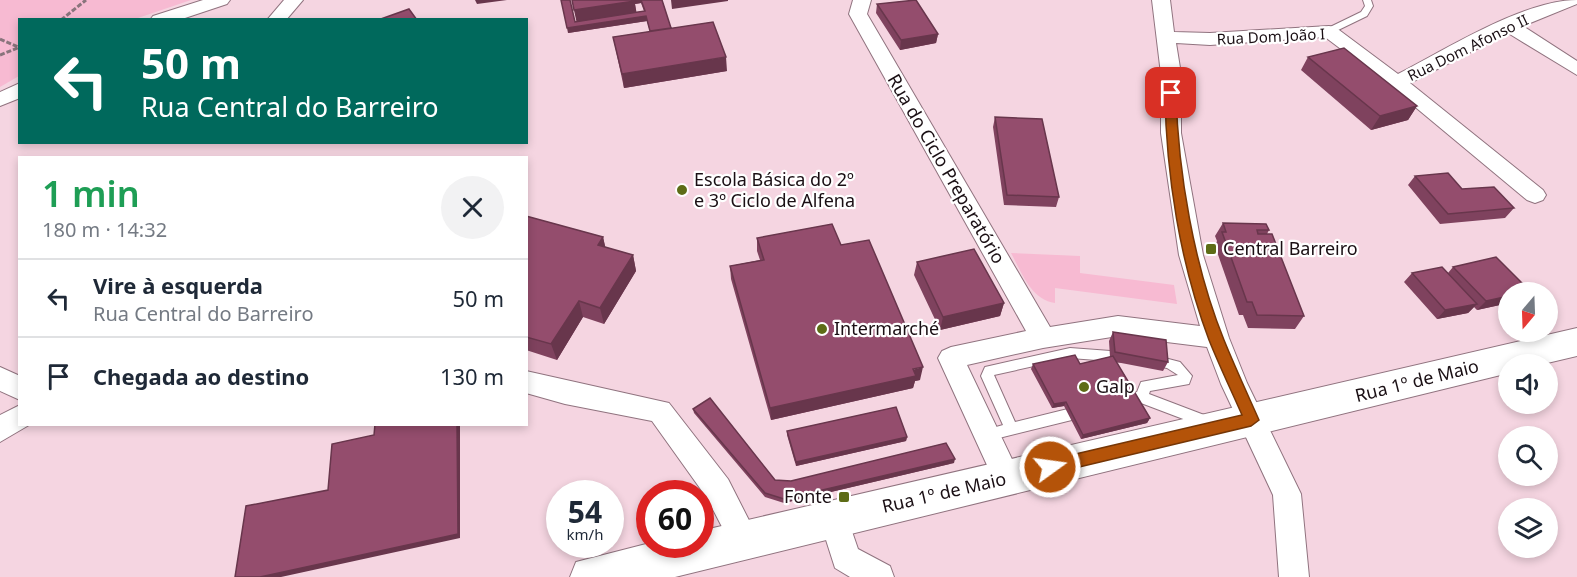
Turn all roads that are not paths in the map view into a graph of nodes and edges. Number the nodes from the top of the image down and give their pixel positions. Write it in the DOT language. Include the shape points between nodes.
graph roads {
  1 [pos="221,0"];
  2 [pos="294,0"];
  3 [pos="862,0"];
  4 [pos="1161,0"];
  5 [pos="1367,0"];
  6 [pos="1572,0"];
  7 [pos="165,18"];
  8 [pos="278,18"];
  9 [pos="1509,25"];
  10 [pos="1329,31"];
  11 [pos="1166,37"];
  12 [pos="1577,69"];
  13 [pos="1397,82"];
  14 [pos="18,90"];
  15 [pos="0,100"];
  16 [pos="1535,195"];
  17 [pos="1043,338"];
  18 [pos="1216,338"];
  19 [pos="1577,342"];
  20 [pos="0,372"];
  21 [pos="18,375"];
  22 [pos="0,378"];
  23 [pos="528,383"];
  24 [pos="18,388"];
  25 [pos="1141,396"];
  26 [pos="1119,402"];
  27 [pos="1098,407"];
  28 [pos="18,418"];
  29 [pos="1235,423"];
  30 [pos="0,430"];
  31 [pos="999,432"];
  32 [pos="1007,478"];
  33 [pos="834,518"];
  34 [pos="744,540"];
  35 [pos="591,577"];
  36 [pos="879,577"];
  37 [pos="1294,577"];
  1 -- 7 [label="street"];
  2 -- 8 [label="street"];
  3 -- 17 [label="street, Rua do Ciclo Preparatório" via="858,14"];
  4 -- 11 [label="street"];
  5 -- 10 [label="lane" via="1369,6 1364,14"];
  6 -- 9 [label="street, Rua Dom Afonso II"];
  9 -- 12 [label="street"];
  9 -- 13 [label="street, Rua Dom Afonso II"];
  10 -- 11 [label="street, Rua Dom João I" via="1210,39"];
  10 -- 13 [label="street, Rua Dom João I"];
  11 -- 18 [label="street" via="1172,133 1191,255"];
  13 -- 16 [label="street, Rua Dom João I"];
  14 -- 15 [label="street"];
  17 -- 18 [label="street" via="1118,326"];
  17 -- 31 [label="street" via="951,358"];
  18 -- 29 [label="street"];
  19 -- 29 [label="main road, Rua 1º de Maio"];
  20 -- 21 [label="street"];
  22 -- 24 [label="street"];
  23 -- 34 [label="street" via="660,411 720,490"];
  25 -- 26 [label="lane"];
  25 -- 29 [label="lane"];
  25 -- 31 [label="lane" via="1146,386 1184,380 1186,376 1170,362 1084,352 996,369 987,376"];
  27 -- 31 [label="lane"];
  28 -- 30 [label="street"];
  29 -- 32 [label="main road, Rua 1º de Maio"];
  29 -- 37 [label="street" via="1287,494"];
  31 -- 32 [label="street"];
  32 -- 33 [label="main road, Rua 1º de Maio"];
  33 -- 34 [label="main road, Rua 1º de Maio"];
  33 -- 36 [label="street" via="846,558"];
  34 -- 35 [label="main road, Rua 1º de Maio"];
}
